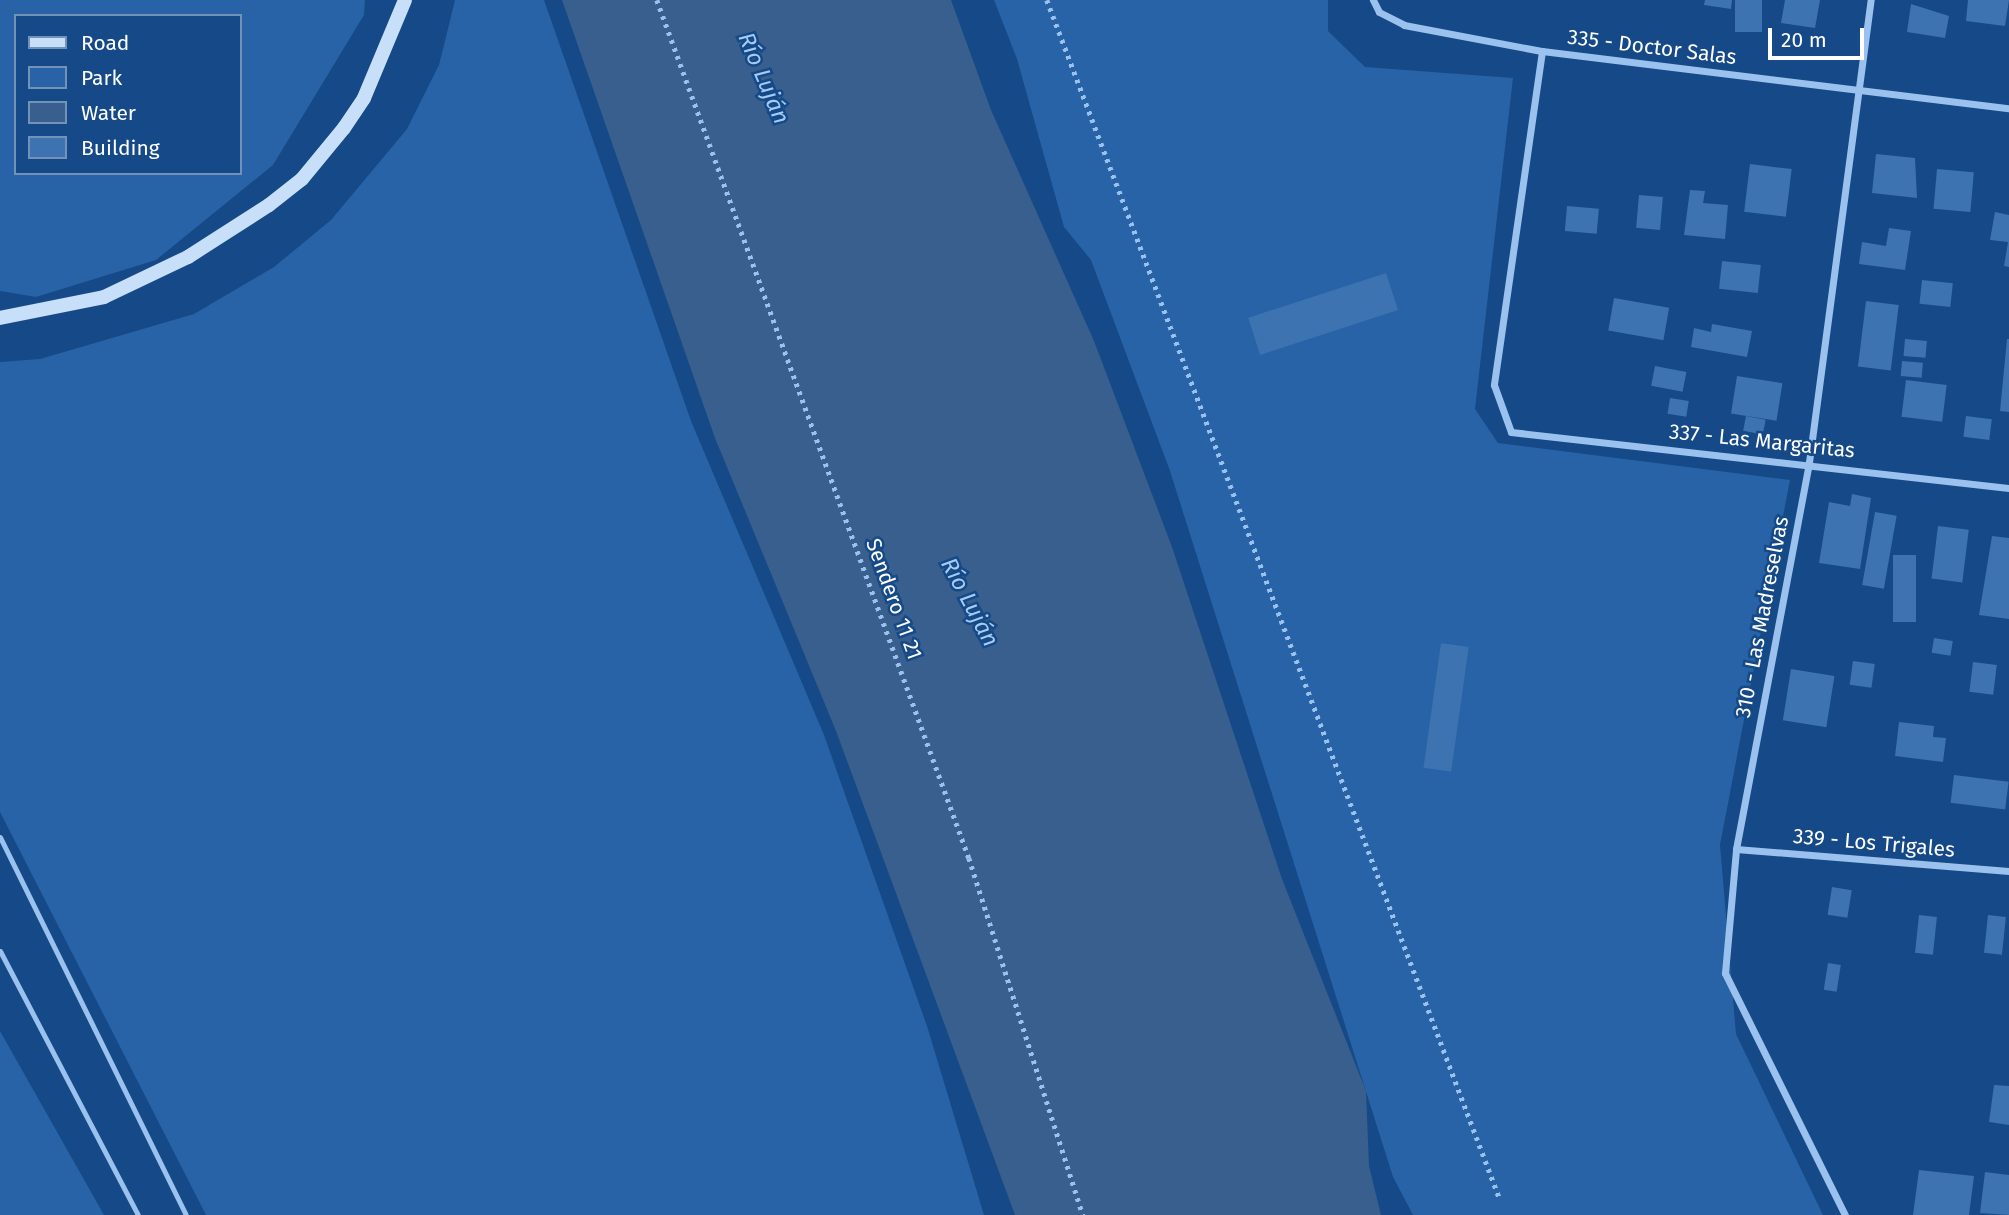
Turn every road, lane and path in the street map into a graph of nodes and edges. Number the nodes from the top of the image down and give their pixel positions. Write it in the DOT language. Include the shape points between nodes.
graph roads {
  1 [pos="405,0"];
  2 [pos="657,0"];
  3 [pos="1047,0"];
  4 [pos="1373,0"];
  5 [pos="1871,0"];
  6 [pos="1542,51"];
  7 [pos="1861,91"];
  8 [pos="2009,108"];
  9 [pos="0,310"];
  10 [pos="31,312"];
  11 [pos="0,318"];
  12 [pos="1809,462"];
  13 [pos="2009,488"];
  14 [pos="0,837"];
  15 [pos="1736,849"];
  16 [pos="2009,871"];
  17 [pos="0,951"];
  18 [pos="1499,1197"];
  19 [pos="138,1215"];
  20 [pos="186,1215"];
  21 [pos="1083,1215"];
  22 [pos="1845,1215"];
  1 -- 10 [label="main road" via="364,98 302,179 239,226 164,270 104,297"];
  2 -- 21 [label="path, Sendero 11 21" via="964,845"];
  3 -- 18 [label="path"];
  4 -- 6 [label="street, 335 - Doctor Salas" via="1379,12 1404,25"];
  5 -- 7 [label="street, 310 - Las Madreselvas"];
  6 -- 7 [label="street, 335 - Doctor Salas"];
  6 -- 12 [label="street, 337 - Las Margaritas" via="1493,385 1511,432"];
  7 -- 8 [label="street, 335 - Doctor Salas"];
  7 -- 12 [label="street, 310 - Las Madreselvas"];
  9 -- 10 [label="main road"];
  10 -- 11 [label="main road"];
  12 -- 13 [label="street, 337 - Las Margaritas"];
  12 -- 15 [label="street, 310 - Las Madreselvas"];
  14 -- 20 [label="lane"];
  15 -- 16 [label="street, 339 - Los Trigales"];
  15 -- 22 [label="street, 310 - Las Madreselvas" via="1725,973"];
  17 -- 19 [label="lane"];
}
